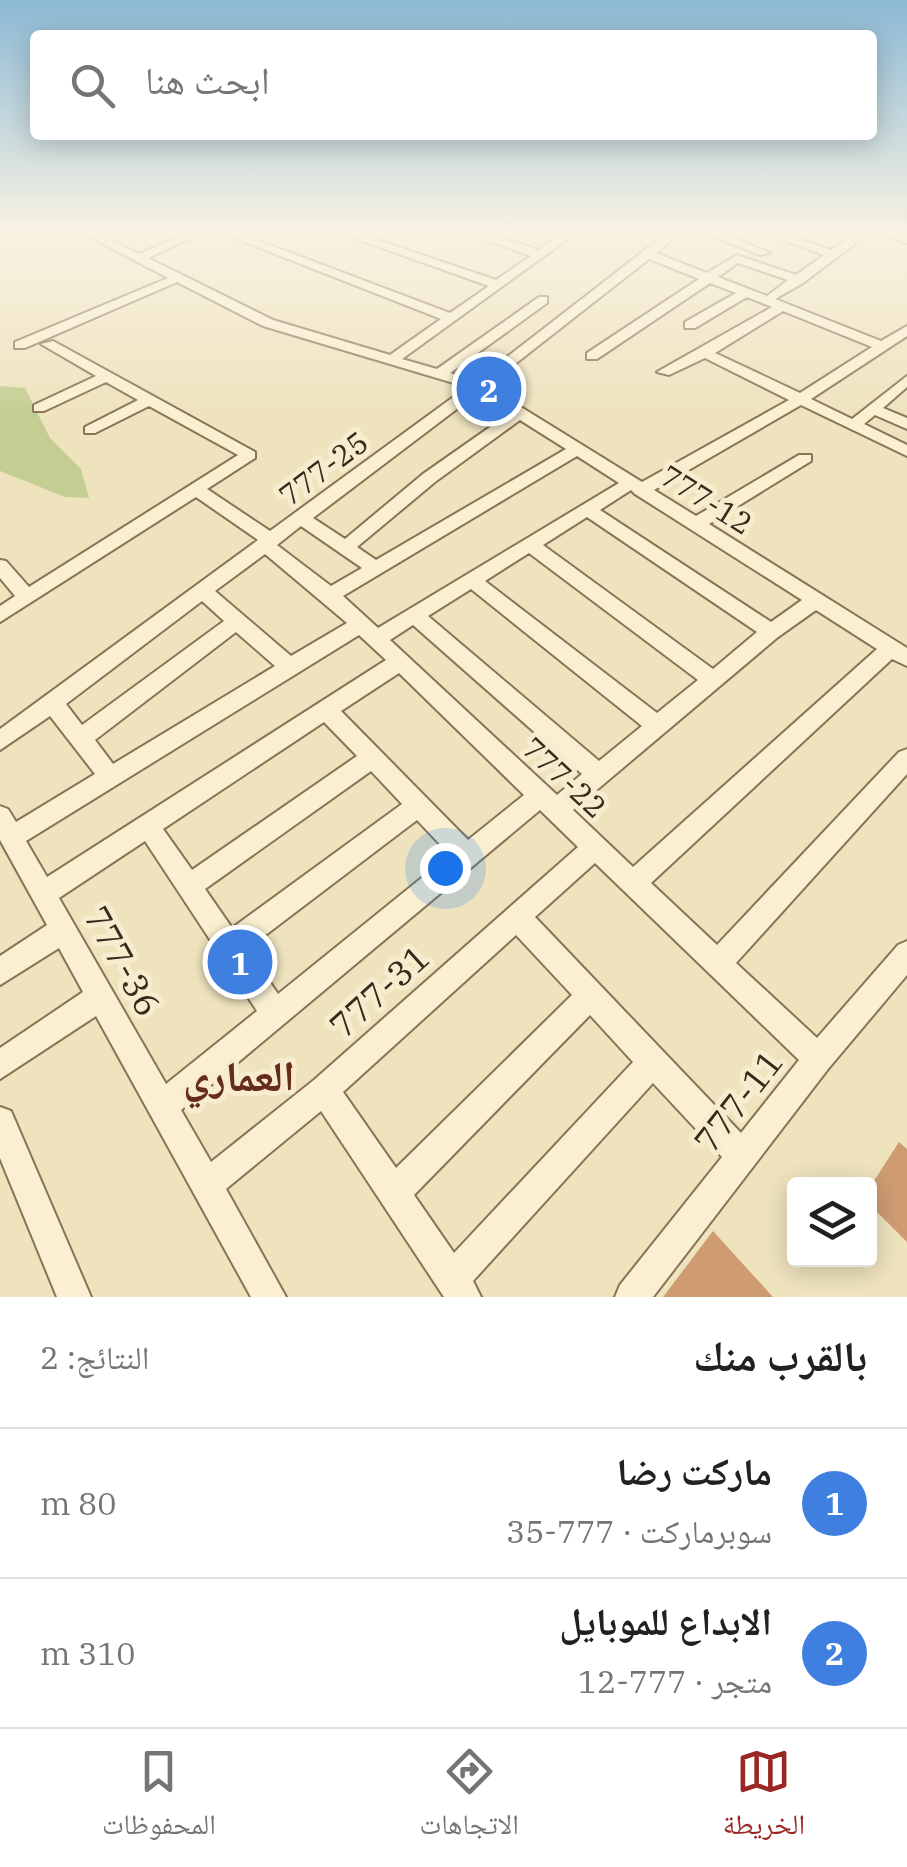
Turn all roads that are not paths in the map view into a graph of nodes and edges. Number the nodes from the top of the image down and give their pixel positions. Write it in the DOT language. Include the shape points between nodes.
graph roads {
  1 [pos="141,294"];
  2 [pos="207,294"];
  3 [pos="386,294"];
  4 [pos="486,294"];
  5 [pos="596,294"];
  6 [pos="685,294"];
  7 [pos="743,294"];
  8 [pos="751,294"];
  9 [pos="785,294"];
  10 [pos="542,300"];
  11 [pos="778,301"];
  12 [pos="451,318"];
  13 [pos="690,325"];
  14 [pos="907,330"];
  15 [pos="48,344"];
  16 [pos="20,345"];
  17 [pos="883,346"];
  18 [pos="705,353"];
  19 [pos="592,356"];
  20 [pos="393,359"];
  21 [pos="664,372"];
  22 [pos="439,374"];
  23 [pos="108,376"];
  24 [pos="907,381"];
  25 [pos="478,386"];
  26 [pos="801,398"];
  27 [pos="150,399"];
  28 [pos="40,408"];
  29 [pos="873,409"];
  30 [pos="520,412"];
  31 [pos="907,424"];
  32 [pos="854,425"];
  33 [pos="90,430"];
  34 [pos="578,450"];
  35 [pos="907,451"];
  36 [pos="805,458"];
  37 [pos="636,487"];
  38 [pos="197,490"];
  39 [pos="588,510"];
  40 [pos="301,518"];
  41 [pos="696,524"];
  42 [pos="268,543"];
  43 [pos="530,545"];
  44 [pos="345,548"];
  45 [pos="0,566"];
  46 [pos="375,568"];
  47 [pos="472,580"];
  48 [pos="203,592"];
  49 [pos="330,595"];
  50 [pos="27,598"];
  51 [pos="816,600"];
  52 [pos="0,615"];
  53 [pos="414,615"];
  54 [pos="237,622"];
  55 [pos="368,631"];
  56 [pos="770,632"];
  57 [pos="899,653"];
  58 [pos="399,662"];
  59 [pos="290,667"];
  60 [pos="713,680"];
  61 [pos="52,702"];
  62 [pos="325,709"];
  63 [pos="658,726"];
  64 [pos="80,739"];
  65 [pos="0,742"];
  66 [pos="372,758"];
  67 [pos="907,759"];
  68 [pos="598,774"];
  69 [pos="110,777"];
  70 [pos="548,803"];
  71 [pos="418,806"];
  72 [pos="148,826"];
  73 [pos="6,827"];
  74 [pos="595,847"];
  75 [pos="468,858"];
  76 [pos="634,882"];
  77 [pos="189,886"];
  78 [pos="43,894"];
  79 [pos="518,918"];
  80 [pos="63,930"];
  81 [pos="229,946"];
  82 [pos="907,954"];
  83 [pos="719,962"];
  84 [pos="0,972"];
  85 [pos="591,995"];
  86 [pos="100,997"];
  87 [pos="275,1014"];
  88 [pos="818,1059"];
  89 [pos="654,1062"];
  90 [pos="0,1065"];
  91 [pos="324,1090"];
  92 [pos="161,1107"];
  93 [pos="0,1122"];
  94 [pos="743,1158"];
  95 [pos="207,1185"];
  96 [pos="394,1194"];
  97 [pos="458,1288"];
  98 [pos="74,1297"];
  99 [pos="270,1297"];
  100 [pos="632,1297"];
  1 -- 16 [label="street"];
  2 -- 20 [label="street, 777-12" via="296,334"];
  3 -- 12 [label="street"];
  4 -- 12 [label="street"];
  5 -- 25 [label="street, 777-25"];
  6 -- 19 [label="street"];
  7 -- 13 [label="street"];
  8 -- 11 [label="street"];
  9 -- 11 [label="street"];
  10 -- 22 [label="street"];
  11 -- 17 [label="street"];
  11 -- 18 [label="street"];
  12 -- 20 [label="street"];
  14 -- 17 [label="street"];
  15 -- 23 [label="street"];
  17 -- 26 [label="street"];
  18 -- 21 [label="street"];
  18 -- 26 [label="street"];
  20 -- 22 [label="street, 777-12"];
  22 -- 25 [label="street, 777-12"];
  23 -- 27 [label="street"];
  23 -- 28 [label="street"];
  24 -- 29 [label="street"];
  25 -- 30 [label="street, 777-12"];
  25 -- 40 [label="street, 777-25"];
  26 -- 32 [label="street"];
  26 -- 37 [label="street"];
  27 -- 33 [label="street"];
  27 -- 38 [label="street" via="249,455"];
  29 -- 31 [label="street"];
  29 -- 32 [label="street"];
  30 -- 34 [label="street, 777-12"];
  30 -- 44 [label="street"];
  32 -- 35 [label="street"];
  34 -- 37 [label="street, 777-12"];
  34 -- 46 [label="street"];
  36 -- 41 [label="street"];
  37 -- 39 [label="street"];
  37 -- 41 [label="street, 777-12"];
  38 -- 42 [label="street, 777-22"];
  38 -- 50 [label="street"];
  39 -- 43 [label="street"];
  39 -- 56 [label="street"];
  40 -- 42 [label="street, 777-25"];
  40 -- 44 [label="street"];
  41 -- 51 [label="street, 777-12"];
  42 -- 48 [label="street, 777-25"];
  42 -- 49 [label="street, 777-22"];
  43 -- 47 [label="street"];
  43 -- 60 [label="street"];
  44 -- 46 [label="street"];
  45 -- 50 [label="street"];
  46 -- 49 [label="street"];
  47 -- 53 [label="street"];
  47 -- 63 [label="street"];
  48 -- 54 [label="street"];
  48 -- 61 [label="street, 777-25"];
  49 -- 55 [label="street, 777-22"];
  50 -- 52 [label="street"];
  51 -- 56 [label="street"];
  51 -- 57 [label="street, 777-12"];
  53 -- 55 [label="street"];
  53 -- 68 [label="street"];
  54 -- 59 [label="street"];
  54 -- 64 [label="street"];
  55 -- 58 [label="street, 777-22"];
  55 -- 59 [label="street"];
  56 -- 60 [label="street"];
  57 -- 76 [label="street"];
  58 -- 62 [label="street"];
  58 -- 70 [label="street, 777-22"];
  59 -- 69 [label="street"];
  60 -- 63 [label="street"];
  61 -- 64 [label="street"];
  61 -- 65 [label="street, 777-25"];
  62 -- 66 [label="street"];
  62 -- 72 [label="street"];
  63 -- 68 [label="street"];
  64 -- 69 [label="street"];
  66 -- 71 [label="street"];
  66 -- 77 [label="street"];
  67 -- 83 [label="street"];
  68 -- 70 [label="street"];
  69 -- 73 [label="street"];
  70 -- 74 [label="street, 777-22"];
  70 -- 75 [label="street"];
  71 -- 75 [label="street"];
  71 -- 81 [label="street"];
  72 -- 77 [label="street"];
  72 -- 78 [label="street"];
  73 -- 78 [label="street, 777-36"];
  74 -- 76 [label="street, 777-22"];
  74 -- 79 [label="street, 777-31"];
  75 -- 87 [label="street"];
  76 -- 83 [label="street, 777-22"];
  77 -- 81 [label="street"];
  78 -- 80 [label="street, 777-36"];
  79 -- 85 [label="street"];
  79 -- 91 [label="street, 777-31"];
  80 -- 84 [label="street"];
  80 -- 86 [label="street, 777-36"];
  81 -- 87 [label="street"];
  82 -- 88 [label="street, 777-11"];
  83 -- 88 [label="street, 777-22"];
  85 -- 89 [label="street"];
  85 -- 96 [label="street"];
  86 -- 90 [label="street"];
  86 -- 92 [label="street, 777-36"];
  87 -- 92 [label="street"];
  88 -- 94 [label="street, 777-11"];
  89 -- 94 [label="street"];
  89 -- 97 [label="street"];
  91 -- 95 [label="street, 777-31"];
  91 -- 96 [label="street"];
  92 -- 95 [label="street, 777-36"];
  93 -- 98 [label="street"];
  94 -- 100 [label="street, 777-11"];
  95 -- 99 [label="street, 777-36"];
  96 -- 97 [label="street"];
}
